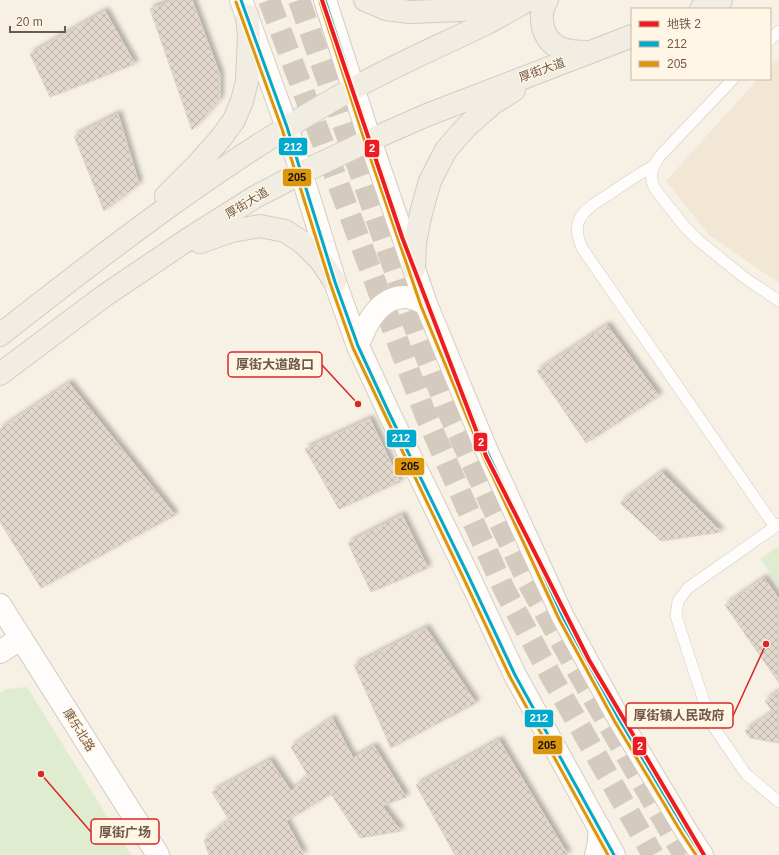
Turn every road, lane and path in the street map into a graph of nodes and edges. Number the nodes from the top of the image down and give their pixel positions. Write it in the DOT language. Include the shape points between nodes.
graph roads {
  1 [pos="325,0"];
  2 [pos="365,0"];
  3 [pos="510,0"];
  4 [pos="528,0"];
  5 [pos="547,0"];
  6 [pos="244,8"];
  7 [pos="779,31"];
  8 [pos="631,36"];
  9 [pos="771,39"];
  10 [pos="591,52"];
  11 [pos="548,67"];
  12 [pos="731,80"];
  13 [pos="353,88"];
  14 [pos="287,128"];
  15 [pos="370,140"];
  16 [pos="653,166"];
  17 [pos="301,173"];
  18 [pos="151,264"];
  19 [pos="84,269"];
  20 [pos="414,270"];
  21 [pos="335,282"];
  22 [pos="779,301"];
  23 [pos="426,304"];
  24 [pos="0,335"];
  25 [pos="358,346"];
  26 [pos="0,374"];
  27 [pos="777,526"];
  28 [pos="0,605"];
  29 [pos="21,638"];
  30 [pos="0,652"];
  31 [pos="779,802"];
  32 [pos="599,827"];
  33 [pos="158,855"];
  34 [pos="596,855"];
  35 [pos="614,855"];
  36 [pos="702,855"];
  1 -- 13 [label="main road"];
  2 -- 3 [label="main road" via="386,9 410,12 462,10"];
  4 -- 13 [label="main road"];
  5 -- 10 [label="main road" via="542,17 549,40 559,48"];
  6 -- 14 [label="main road"];
  6 -- 19 [label="main road" via="249,36 246,81 242,101 234,120 196,166 166,196"];
  7 -- 9 [label="lane"];
  8 -- 10 [label="main road, 厚街大道"];
  10 -- 11 [label="main road, 厚街大道"];
  11 -- 15 [label="main road, 厚街大道"];
  11 -- 20 [label="main road" via="492,104 466,127 446,150 430,182 421,212 415,242"];
  12 -- 16 [label="lane"];
  13 -- 14 [label="main road"];
  13 -- 15 [label="main road"];
  14 -- 17 [label="main road"];
  14 -- 19 [label="main road" via="167,207"];
  15 -- 17 [label="main road, 厚街大道"];
  15 -- 20 [label="main road"];
  16 -- 22 [label="lane" via="651,173 655,189 685,227 745,278"];
  16 -- 27 [label="lane" via="586,210 577,228 578,238 582,248"];
  17 -- 18 [label="main road, 厚街大道" via="256,197"];
  17 -- 21 [label="main road"];
  18 -- 21 [label="main road" via="193,244 232,231 260,226 285,231 302,242 321,261"];
  18 -- 26 [label="main road, 厚街大道"];
  19 -- 24 [label="main road"];
  20 -- 23 [label="main road"];
  21 -- 25 [label="main road"];
  23 -- 25 [label="main road" via="405,297 392,300 380,308 371,319"];
  23 -- 36 [label="main road" via="486,449 563,617 620,719"];
  25 -- 32 [label="main road" via="515,675"];
  27 -- 31 [label="lane" via="688,588 678,601 676,616 711,723 746,774"];
  28 -- 29 [label="main road, 康乐北路"];
  29 -- 30 [label="main road"];
  29 -- 33 [label="main road, 康乐北路"];
  32 -- 34 [label="main road" via="600,838"];
  32 -- 35 [label="main road"];
}
